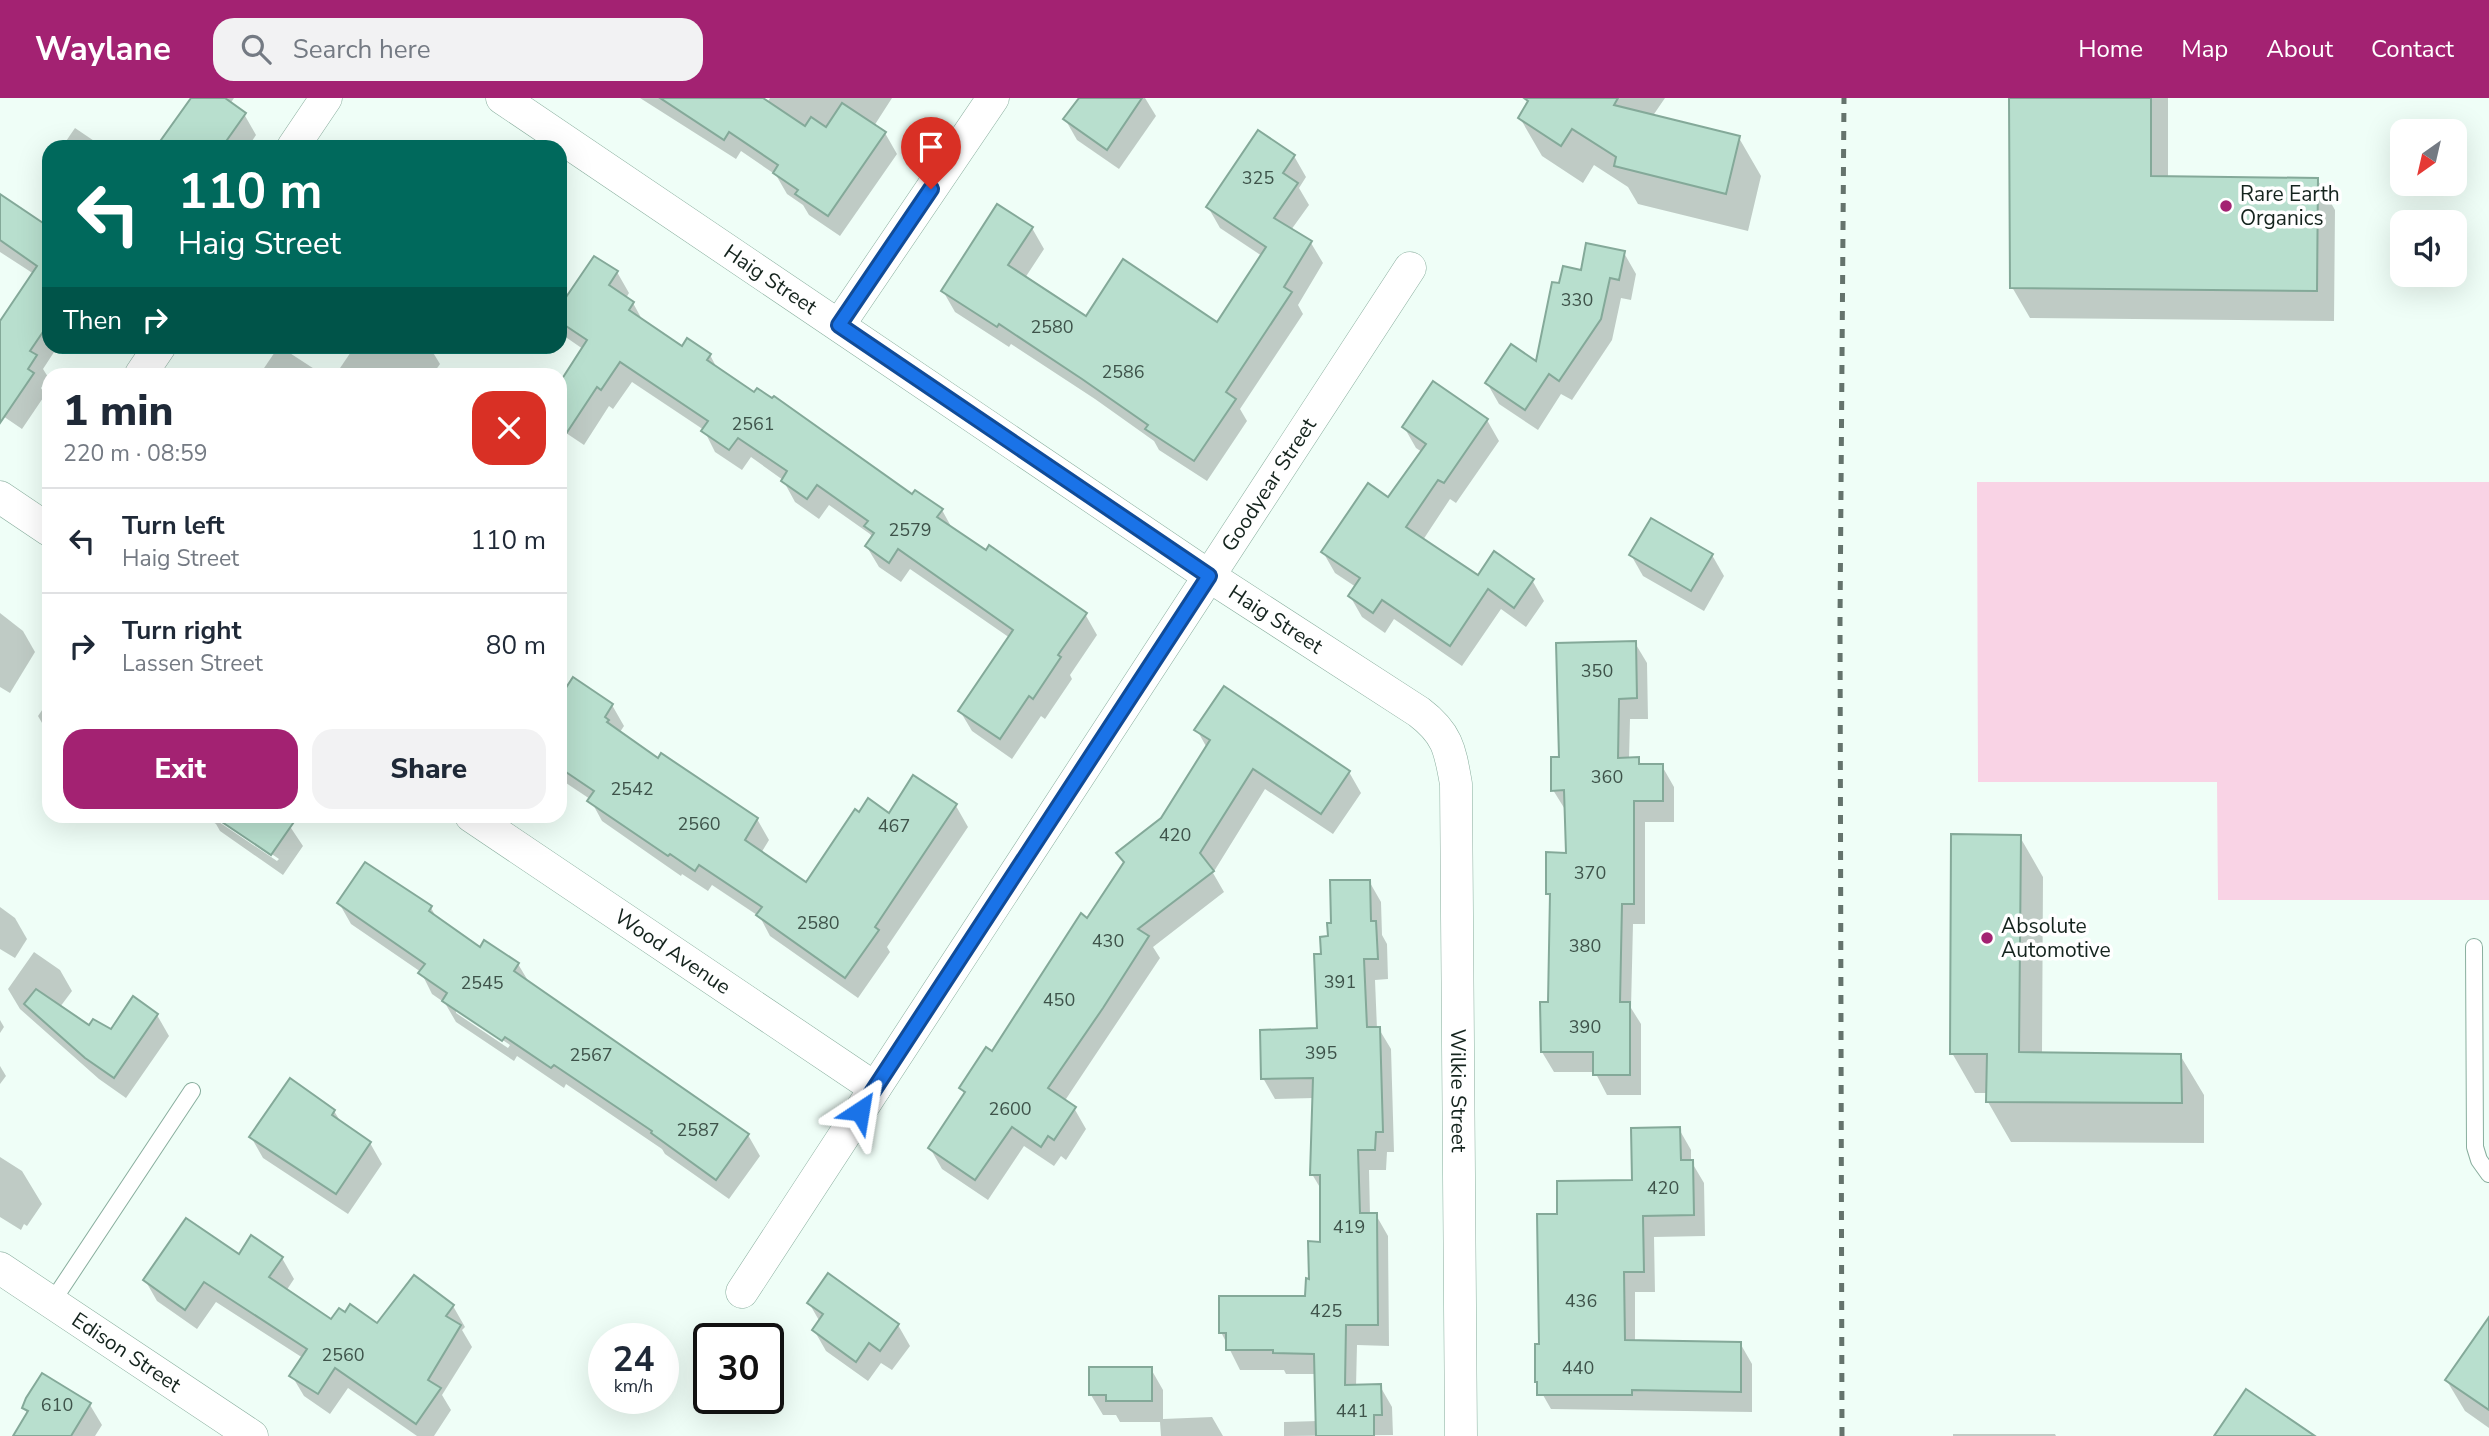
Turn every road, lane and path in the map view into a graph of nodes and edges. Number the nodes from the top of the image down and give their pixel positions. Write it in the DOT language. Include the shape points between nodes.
graph roads {
  1 [pos="326,98"];
  2 [pos="502,98"];
  3 [pos="993,98"];
  4 [pos="298,140"];
  5 [pos="564,140"];
  6 [pos="567,142"];
  7 [pos="1410,268"];
  8 [pos="839,325"];
  9 [pos="0,497"];
  10 [pos="42,520"];
  11 [pos="1209,576"];
  12 [pos="1450,747"];
  13 [pos="481,823"];
  14 [pos="2474,947"];
  15 [pos="875,1088"];
  16 [pos="192,1091"];
  17 [pos="2489,1174"];
  18 [pos="0,1268"];
  19 [pos="742,1292"];
  20 [pos="52,1302"];
  21 [pos="252,1436"];
  22 [pos="1461,1436"];
  1 -- 4 [label="street"];
  2 -- 5 [label="street, Haig Street"];
  3 -- 8 [label="street"];
  6 -- 8 [label="street, Haig Street"];
  7 -- 11 [label="street, Goodyear Street"];
  8 -- 11 [label="street, Haig Street"];
  9 -- 10 [label="street"];
  11 -- 12 [label="street, Haig Street" via="1419,712"];
  11 -- 15 [label="street, Goodyear Street"];
  12 -- 22 [label="street, Wilkie Street" via="1456,784"];
  13 -- 15 [label="street, Wood Avenue"];
  14 -- 17 [label="lane" via="2475,1147"];
  15 -- 19 [label="street, Goodyear Street"];
  16 -- 20 [label="lane"];
  18 -- 20 [label="street, Edison Street"];
  20 -- 21 [label="street, Edison Street"];
}
